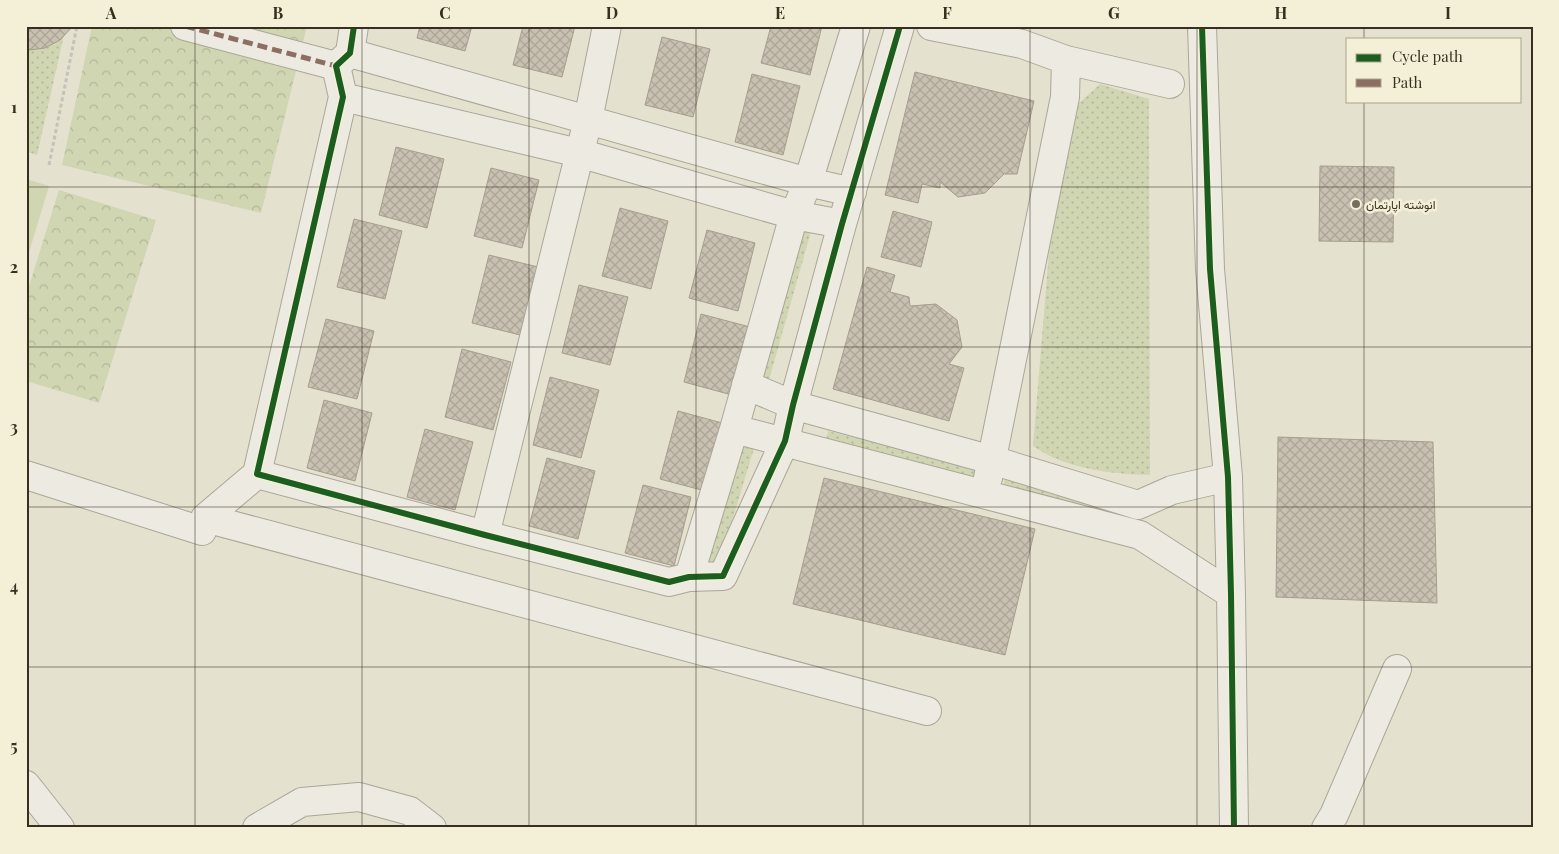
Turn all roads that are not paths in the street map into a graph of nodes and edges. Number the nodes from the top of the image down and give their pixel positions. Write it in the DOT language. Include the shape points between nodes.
graph roads {
  1 [pos="186,26"];
  2 [pos="354,26"];
  3 [pos="607,26"];
  4 [pos="856,26"];
  5 [pos="900,26"];
  6 [pos="931,26"];
  7 [pos="1202,26"];
  8 [pos="1024,35"];
  9 [pos="343,60"];
  10 [pos="1066,60"];
  11 [pos="1170,84"];
  12 [pos="342,97"];
  13 [pos="588,120"];
  14 [pos="579,153"];
  15 [pos="808,182"];
  16 [pos="852,192"];
  17 [pos="794,215"];
  18 [pos="842,224"];
  19 [pos="746,385"];
  20 [pos="792,405"];
  21 [pos="734,429"];
  22 [pos="785,441"];
  23 [pos="992,460"];
  24 [pos="257,474"];
  25 [pos="26,475"];
  26 [pos="1228,477"];
  27 [pos="985,494"];
  28 [pos="205,518"];
  29 [pos="485,535"];
  30 [pos="689,577"];
  31 [pos="1231,594"];
  32 [pos="1397,669"];
  33 [pos="927,711"];
  34 [pos="26,785"];
  35 [pos="60,828"];
  36 [pos="258,828"];
  37 [pos="432,828"];
  38 [pos="1234,828"];
  39 [pos="1326,828"];
  1 -- 9 [label="street"];
  2 -- 9 [label="street"];
  3 -- 13 [label="street"];
  4 -- 15 [label="street"];
  5 -- 16 [label="street"];
  6 -- 8 [label="street"];
  7 -- 26 [label="street" via="1210,269"];
  8 -- 10 [label="street"];
  9 -- 12 [label="street"];
  9 -- 13 [label="street"];
  10 -- 11 [label="street"];
  10 -- 23 [label="street" via="1065,97"];
  12 -- 14 [label="street"];
  12 -- 24 [label="street"];
  13 -- 14 [label="street"];
  13 -- 15 [label="street"];
  14 -- 17 [label="street"];
  14 -- 29 [label="street"];
  15 -- 16 [label="street"];
  15 -- 17 [label="street"];
  16 -- 18 [label="street"];
  17 -- 18 [label="street"];
  17 -- 19 [label="street"];
  18 -- 20 [label="street"];
  19 -- 20 [label="street"];
  19 -- 21 [label="street"];
  20 -- 22 [label="street"];
  20 -- 23 [label="street"];
  21 -- 22 [label="street"];
  21 -- 30 [label="street"];
  22 -- 27 [label="street"];
  22 -- 30 [label="street" via="723,576"];
  23 -- 26 [label="street" via="1138,505 1172,490"];
  23 -- 27 [label="street"];
  24 -- 28 [label="street"];
  24 -- 29 [label="street"];
  25 -- 28 [label="street" via="202,530"];
  26 -- 31 [label="street"];
  27 -- 31 [label="street" via="1140,535"];
  28 -- 33 [label="street"];
  29 -- 30 [label="street" via="669,582"];
  31 -- 38 [label="street"];
  32 -- 39 [label="street"];
  34 -- 35 [label="street"];
  36 -- 37 [label="street" via="302,802 359,797 410,811"];
}
